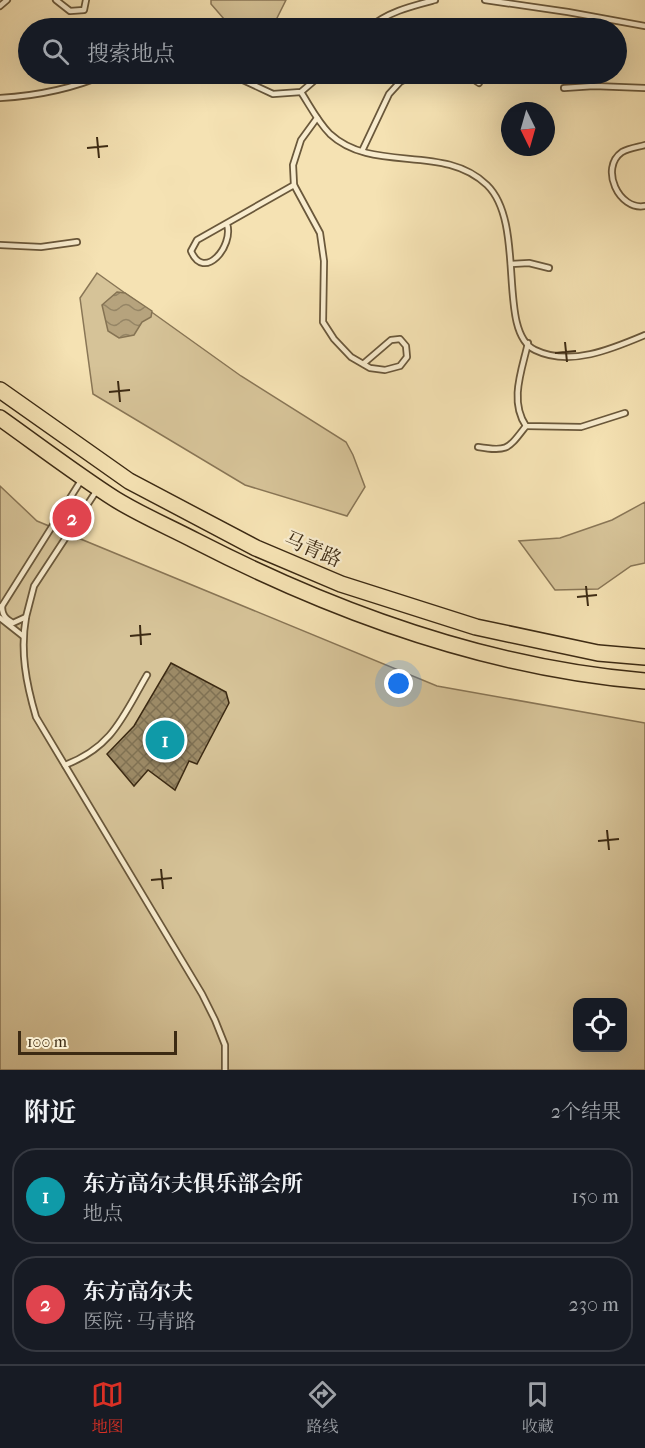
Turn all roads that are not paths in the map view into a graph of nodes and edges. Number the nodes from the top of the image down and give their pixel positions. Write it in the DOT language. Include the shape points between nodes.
graph roads {
  1 [pos="7,0"];
  2 [pos="56,0"];
  3 [pos="86,0"];
  4 [pos="435,0"];
  5 [pos="485,0"];
  6 [pos="0,6"];
  7 [pos="383,18"];
  8 [pos="601,18"];
  9 [pos="627,23"];
  10 [pos="645,26"];
  11 [pos="79,84"];
  12 [pos="252,84"];
  13 [pos="311,84"];
  14 [pos="398,84"];
  15 [pos="564,88"];
  16 [pos="645,88"];
  17 [pos="302,92"];
  18 [pos="0,98"];
  19 [pos="317,118"];
  20 [pos="645,145"];
  21 [pos="362,151"];
  22 [pos="294,185"];
  23 [pos="645,206"];
  24 [pos="227,224"];
  25 [pos="76,242"];
  26 [pos="0,245"];
  27 [pos="512,264"];
  28 [pos="549,268"];
  29 [pos="645,335"];
  30 [pos="528,343"];
  31 [pos="363,364"];
  32 [pos="0,390"];
  33 [pos="626,413"];
  34 [pos="0,418"];
  35 [pos="526,426"];
  36 [pos="478,447"];
  37 [pos="84,477"];
  38 [pos="98,488"];
  39 [pos="1,607"];
  40 [pos="26,617"];
  41 [pos="0,618"];
  42 [pos="23,636"];
  43 [pos="645,657"];
  44 [pos="147,675"];
  45 [pos="645,681"];
  46 [pos="65,765"];
  47 [pos="225,1070"];
  1 -- 6 [label="lane"];
  2 -- 3 [label="lane" via="70,11 84,10"];
  4 -- 7 [label="lane"];
  5 -- 8 [label="lane"];
  9 -- 10 [label="lane"];
  11 -- 18 [label="lane"];
  12 -- 17 [label="lane" via="273,94"];
  13 -- 17 [label="lane"];
  14 -- 21 [label="lane" via="388,94"];
  15 -- 16 [label="lane"];
  17 -- 19 [label="lane"];
  19 -- 21 [label="lane" via="330,134"];
  19 -- 22 [label="lane" via="301,140 293,165"];
  20 -- 23 [label="lane" via="621,153 612,172 614,187 624,200"];
  21 -- 27 [label="lane" via="453,165 488,185 501,205"];
  22 -- 24 [label="lane"];
  22 -- 31 [label="lane" via="320,233 324,261 323,322 351,357"];
  24 -- 24 [label="lane" via="197,240 191,251 194,258 208,263 215,259 229,236"];
  25 -- 26 [label="lane" via="41,248"];
  27 -- 28 [label="lane"];
  27 -- 30 [label="lane" via="514,311 520,333"];
  29 -- 30 [label="lane" via="588,355 554,356 533,349"];
  30 -- 35 [label="lane" via="517,390 519,416"];
  31 -- 31 [label="lane" via="391,340 400,339 406,346 407,357 399,366 386,370"];
  32 -- 43 [label="highway, 马青路" via="129,481 256,548 340,584 476,627 598,653"];
  33 -- 35 [label="lane" via="581,427"];
  34 -- 37 [label="highway"];
  35 -- 36 [label="lane" via="510,447"];
  37 -- 38 [label="highway"];
  37 -- 39 [label="lane"];
  38 -- 40 [label="lane" via="34,586"];
  38 -- 45 [label="highway" via="243,565 327,603 464,650 594,676"];
  39 -- 40 [label="lane" via="5,619 13,623"];
  40 -- 42 [label="lane"];
  41 -- 42 [label="lane"];
  42 -- 46 [label="lane" via="28,688 36,717"];
  44 -- 46 [label="lane" via="115,731 95,751"];
  46 -- 47 [label="lane" via="202,994 225,1045"];
}
